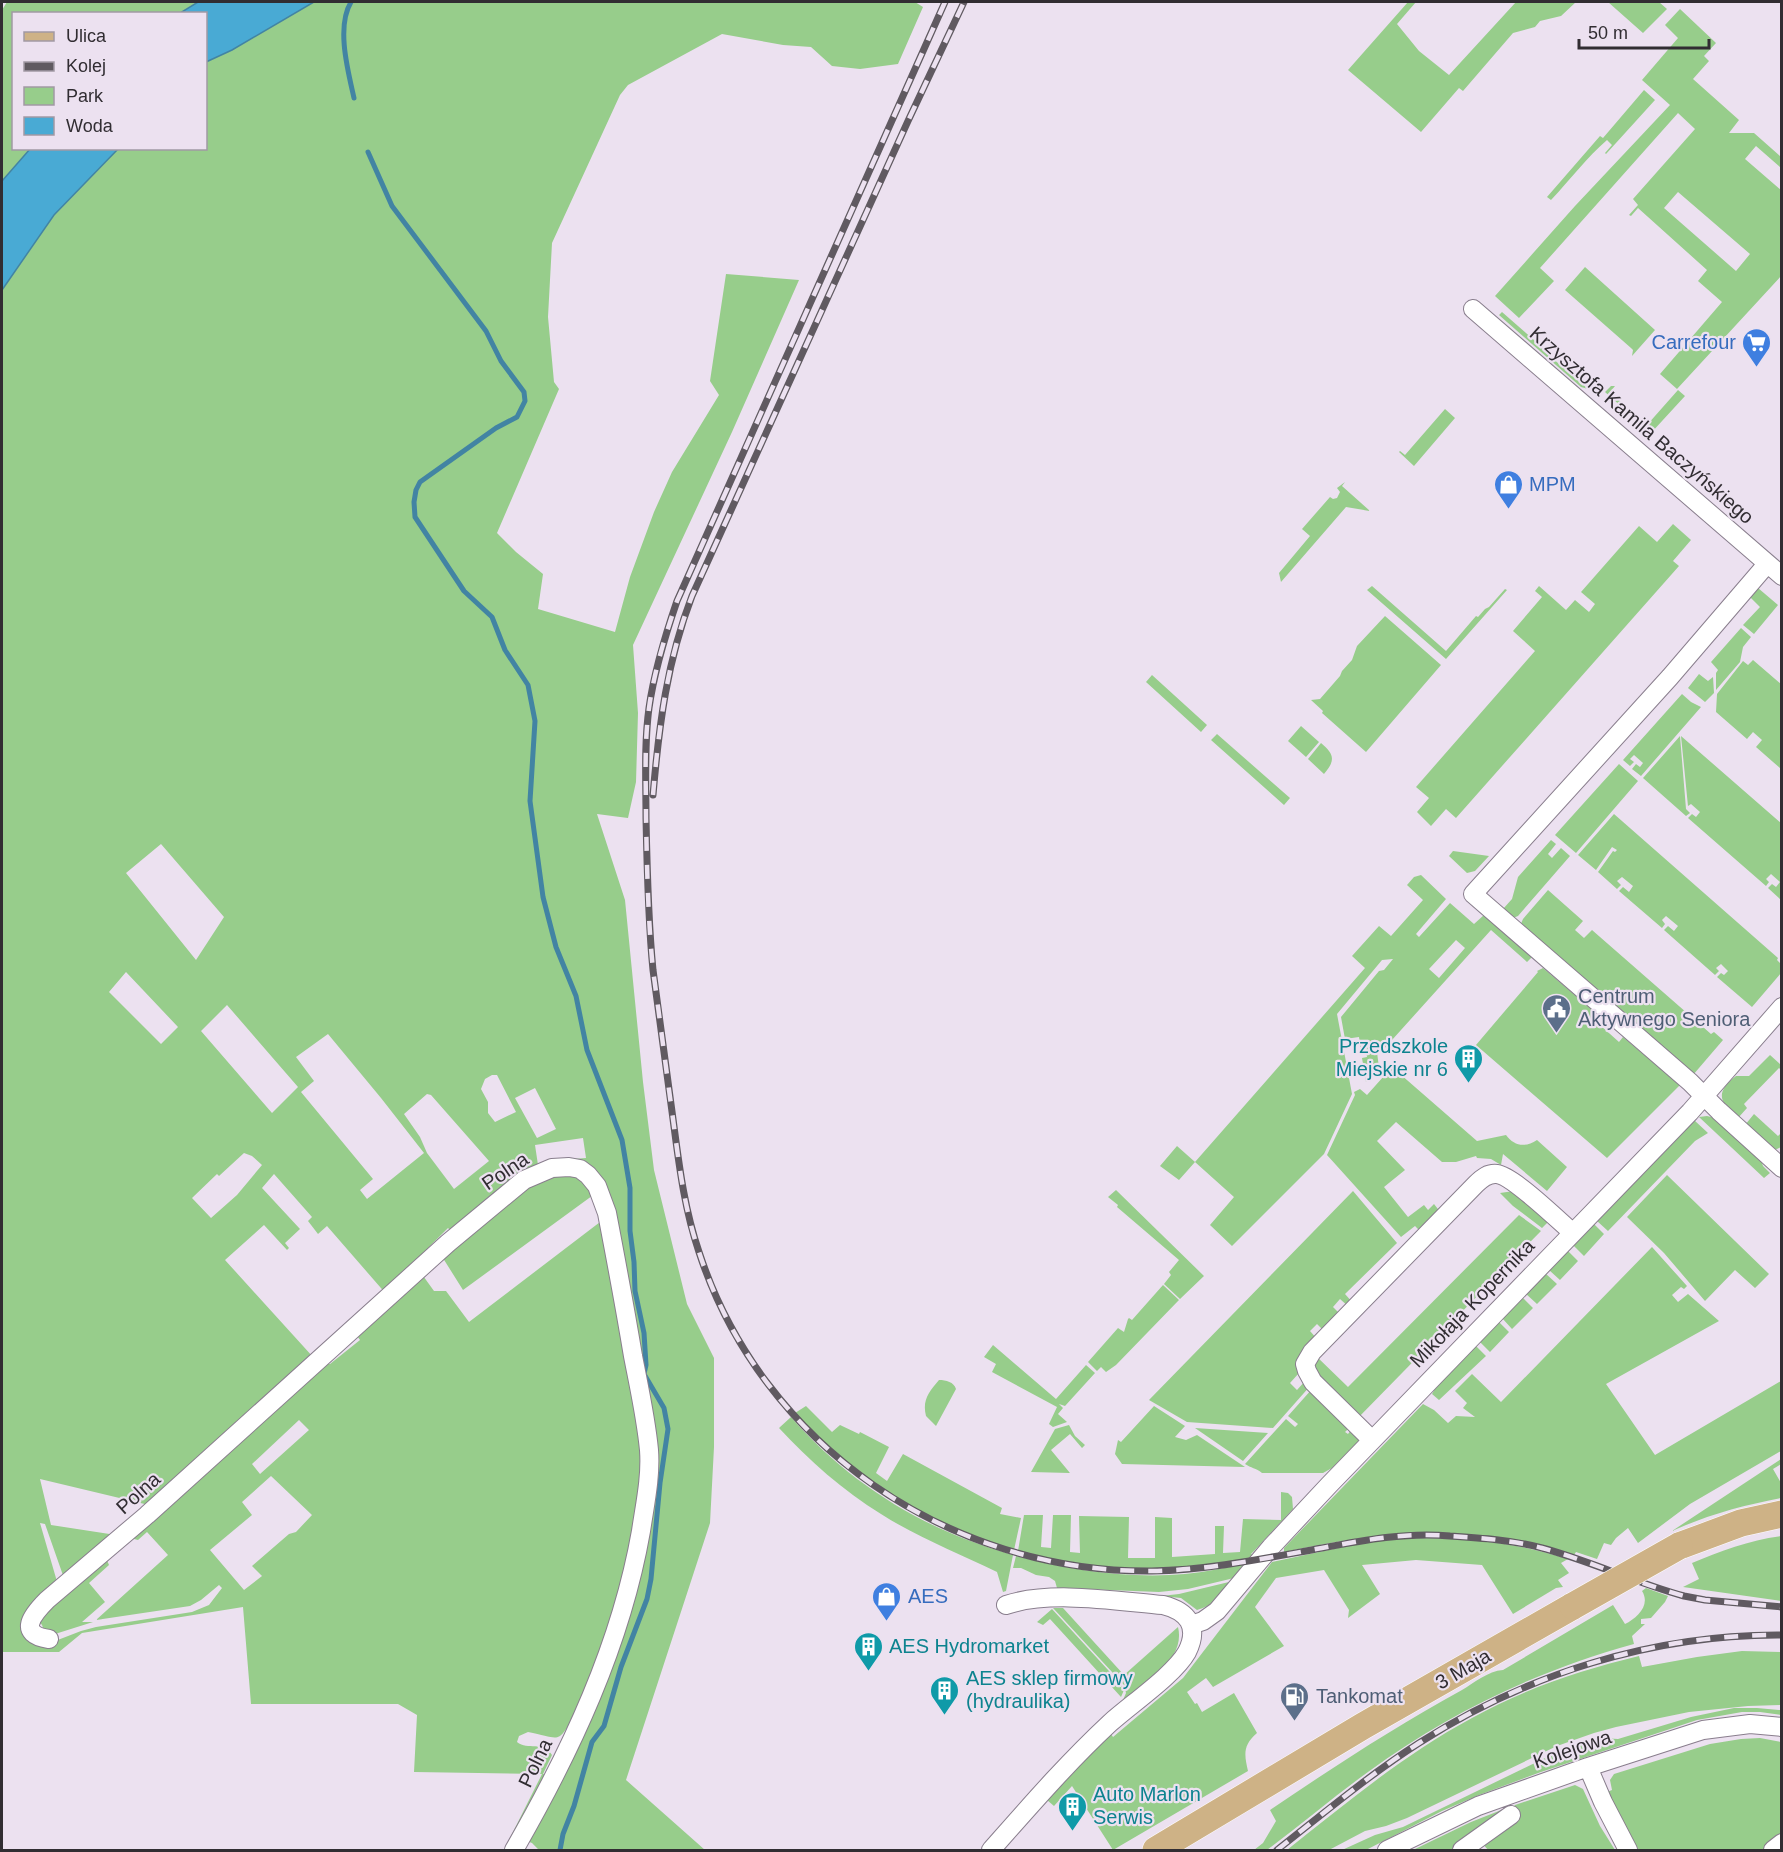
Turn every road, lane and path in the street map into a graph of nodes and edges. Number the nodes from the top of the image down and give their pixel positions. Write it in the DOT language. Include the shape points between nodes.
graph roads {
  1 [pos="1473,309"];
  2 [pos="1767,564"];
  3 [pos="1782,576"];
  4 [pos="1782,1007"];
  5 [pos="1704,1095"];
  6 [pos="1782,1168"];
  7 [pos="1572,1232"];
  8 [pos="1372,1440"];
  9 [pos="1782,1514"];
  10 [pos="1006,1605"];
  11 [pos="1191,1625"];
  12 [pos="49,1639"];
  13 [pos="1782,1727"];
  14 [pos="1588,1767"];
  15 [pos="1511,1815"];
  16 [pos="1782,1843"];
  17 [pos="514,1851"];
  18 [pos="991,1851"];
  19 [pos="1156,1851"];
  20 [pos="1387,1851"];
  21 [pos="1462,1851"];
  22 [pos="1628,1851"];
  23 [pos="1773,1851"];
  1 -- 2 [label="street, Krzysztofa Kamila Baczyńskiego"];
  2 -- 3 [label="street, Krzysztofa Kamila Baczyńskiego"];
  2 -- 5 [label="street" via="1473,894"];
  4 -- 5 [label="street, Mikołaja Kopernika"];
  5 -- 6 [label="street"];
  5 -- 7 [label="street, Mikołaja Kopernika"];
  7 -- 8 [label="street, Mikołaja Kopernika"];
  7 -- 8 [label="street" via="1510,1180 1496,1174 1486,1176 1312,1352 1305,1364 1310,1378"];
  8 -- 11 [label="street, Mikołaja Kopernika" via="1217,1611"];
  9 -- 19 [label="main road, 3 Maja, bridge" via="1740,1523 1679,1546 1363,1726"];
  10 -- 11 [label="street" via="1052,1598 1163,1605 1176,1608"];
  11 -- 18 [label="street" via="1187,1651 1176,1666 1074,1758"];
  12 -- 17 [label="street, Polna" via="38,1636 30,1627 34,1614 47,1600 156,1507 440,1250 524,1180 552,1168 580,1169 597,1186 607,1213 644,1411 648,1489 630,1582 608,1654 566,1754"];
  13 -- 14 [label="street, Kolejowa" via="1750,1724 1703,1730"];
  14 -- 20 [label="street, Kolejowa" via="1478,1806"];
  14 -- 22 [label="street"];
  15 -- 21 [label="street"];
  16 -- 23 [label="street"];
}
